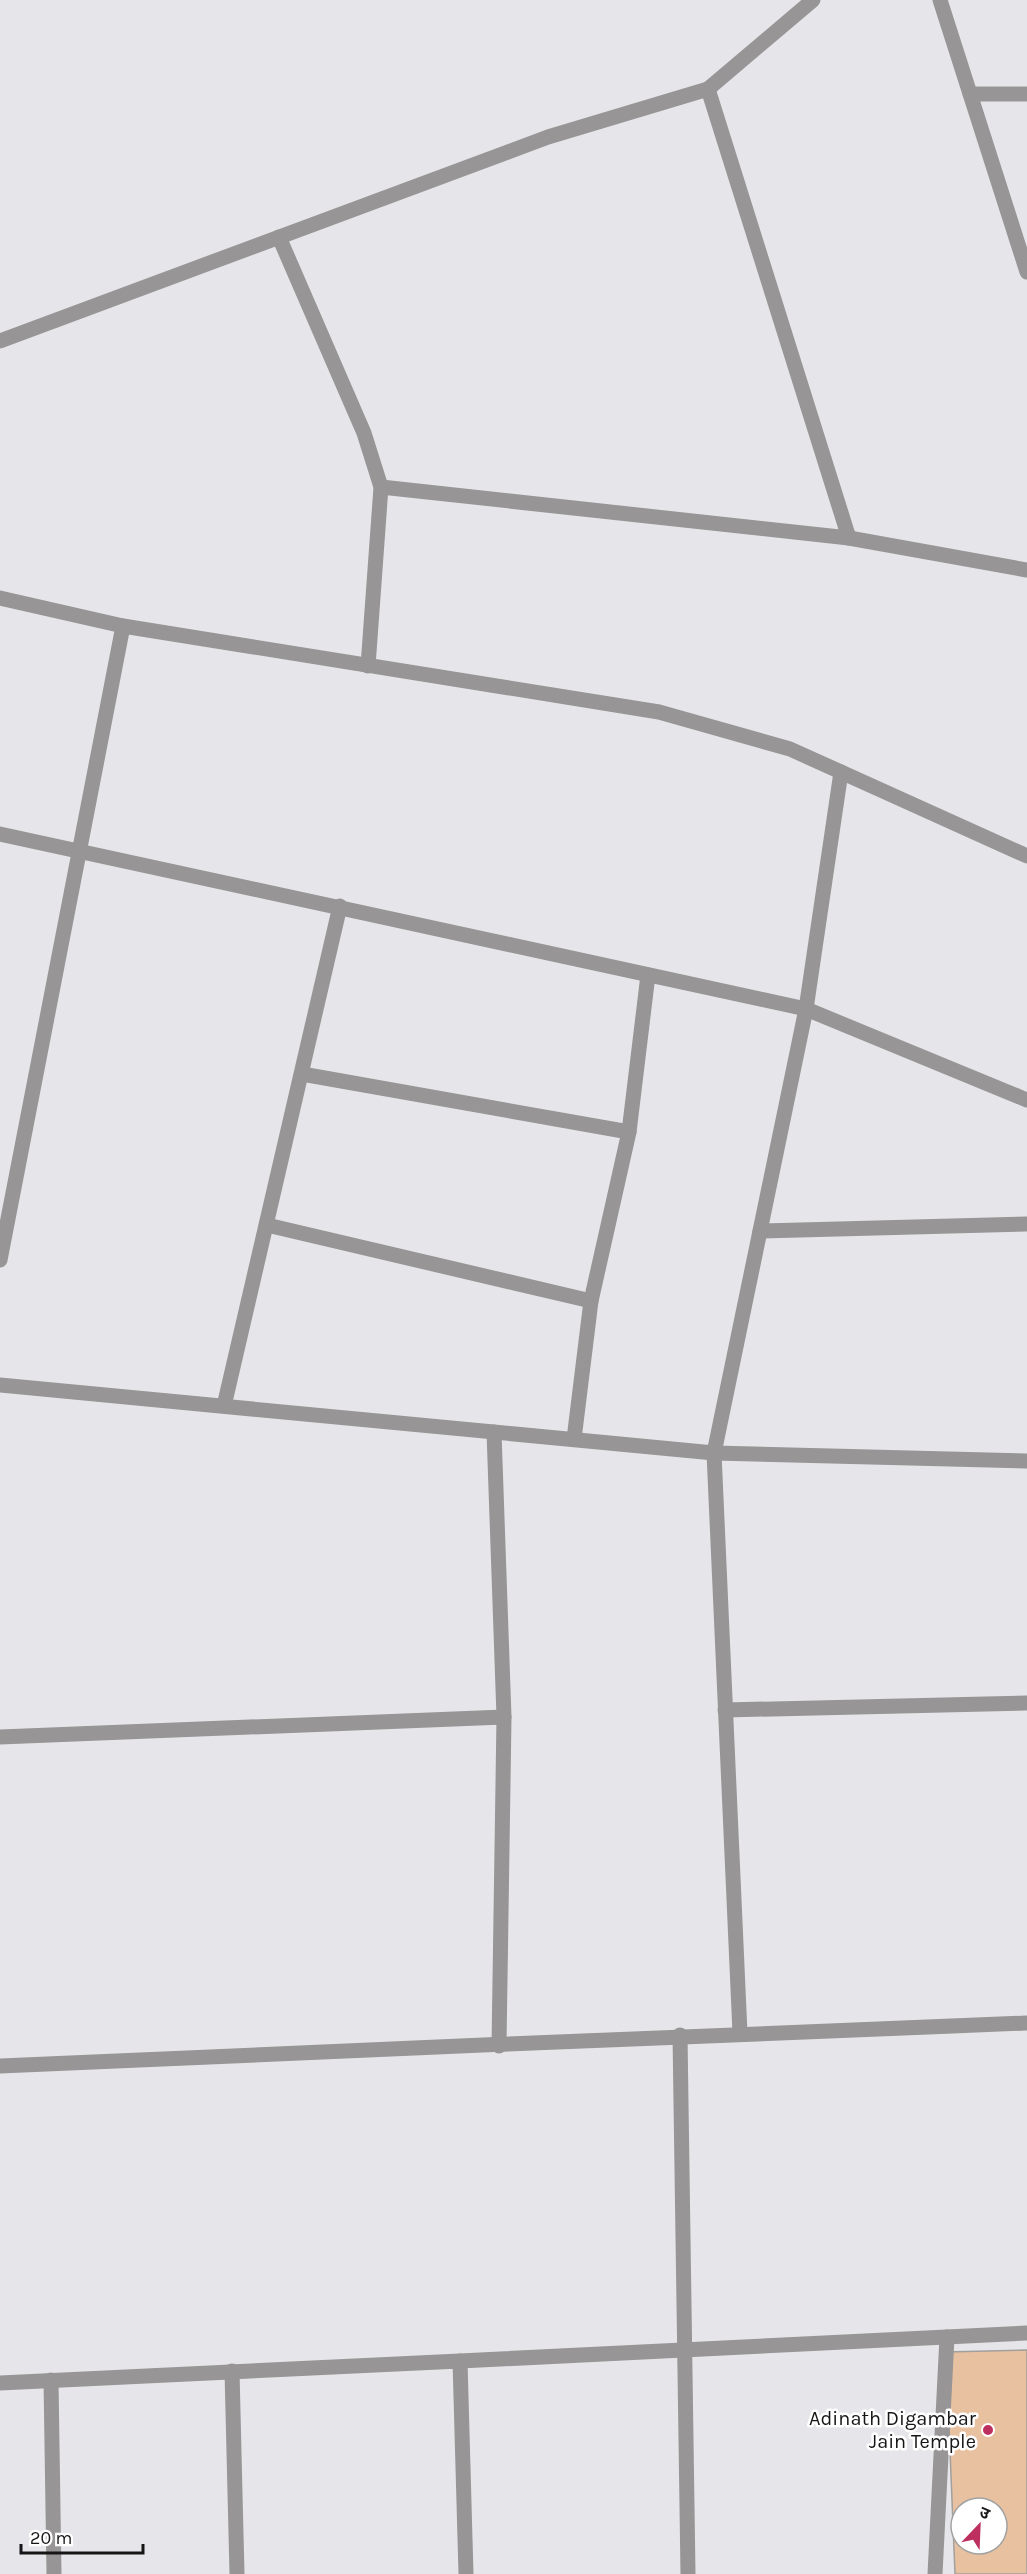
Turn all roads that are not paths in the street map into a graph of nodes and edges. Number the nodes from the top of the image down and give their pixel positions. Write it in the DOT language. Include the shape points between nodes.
graph roads {
  1 [pos="813,0"];
  2 [pos="940,0"];
  3 [pos="708,89"];
  4 [pos="970,94"];
  5 [pos="1027,94"];
  6 [pos="279,237"];
  7 [pos="1027,272"];
  8 [pos="0,341"];
  9 [pos="381,487"];
  10 [pos="849,538"];
  11 [pos="1027,570"];
  12 [pos="0,598"];
  13 [pos="123,626"];
  14 [pos="368,666"];
  15 [pos="841,772"];
  16 [pos="0,834"];
  17 [pos="80,850"];
  18 [pos="1027,856"];
  19 [pos="340,906"];
  20 [pos="648,975"];
  21 [pos="806,1009"];
  22 [pos="302,1074"];
  23 [pos="1027,1100"];
  24 [pos="629,1132"];
  25 [pos="1027,1224"];
  26 [pos="267,1225"];
  27 [pos="760,1231"];
  28 [pos="0,1260"];
  29 [pos="591,1301"];
  30 [pos="0,1385"];
  31 [pos="224,1406"];
  32 [pos="494,1432"];
  33 [pos="574,1439"];
  34 [pos="714,1453"];
  35 [pos="1027,1461"];
  36 [pos="1027,1703"];
  37 [pos="725,1710"];
  38 [pos="504,1716"];
  39 [pos="0,1737"];
  40 [pos="1027,2023"];
  41 [pos="740,2033"];
  42 [pos="680,2035"];
  43 [pos="499,2046"];
  44 [pos="0,2066"];
  45 [pos="1027,2333"];
  46 [pos="946,2337"];
  47 [pos="684,2348"];
  48 [pos="460,2361"];
  49 [pos="232,2371"];
  50 [pos="51,2380"];
  51 [pos="0,2383"];
  52 [pos="54,2574"];
  53 [pos="237,2574"];
  54 [pos="466,2574"];
  55 [pos="688,2574"];
  56 [pos="935,2574"];
  1 -- 3 [label="street"];
  2 -- 4 [label="street"];
  3 -- 6 [label="street" via="548,137"];
  3 -- 10 [label="street"];
  4 -- 5 [label="street"];
  4 -- 7 [label="street"];
  6 -- 8 [label="street"];
  6 -- 9 [label="street" via="363,432"];
  9 -- 10 [label="street"];
  9 -- 14 [label="street"];
  10 -- 11 [label="street"];
  12 -- 13 [label="street"];
  13 -- 14 [label="street"];
  13 -- 17 [label="street"];
  14 -- 15 [label="street" via="659,712 790,749"];
  15 -- 18 [label="street"];
  15 -- 21 [label="street"];
  16 -- 17 [label="street"];
  17 -- 19 [label="street"];
  17 -- 28 [label="street"];
  19 -- 20 [label="street"];
  19 -- 22 [label="street"];
  20 -- 21 [label="street"];
  20 -- 24 [label="street"];
  21 -- 23 [label="street"];
  21 -- 27 [label="street"];
  22 -- 24 [label="street"];
  22 -- 26 [label="street"];
  24 -- 29 [label="street"];
  25 -- 27 [label="street"];
  26 -- 29 [label="street"];
  26 -- 31 [label="street"];
  27 -- 34 [label="street"];
  29 -- 33 [label="street"];
  30 -- 31 [label="street"];
  31 -- 32 [label="street"];
  32 -- 33 [label="street"];
  32 -- 38 [label="street"];
  33 -- 34 [label="street"];
  34 -- 35 [label="street"];
  34 -- 37 [label="street"];
  36 -- 37 [label="street"];
  37 -- 41 [label="street"];
  38 -- 39 [label="street"];
  38 -- 43 [label="street"];
  40 -- 41 [label="street"];
  41 -- 42 [label="street"];
  42 -- 43 [label="street"];
  42 -- 47 [label="street"];
  43 -- 44 [label="street"];
  45 -- 46 [label="street"];
  46 -- 47 [label="street"];
  46 -- 56 [label="street"];
  47 -- 48 [label="street"];
  47 -- 55 [label="street"];
  48 -- 49 [label="street"];
  48 -- 54 [label="street"];
  49 -- 50 [label="street"];
  49 -- 53 [label="street"];
  50 -- 51 [label="street"];
  50 -- 52 [label="street"];
}
